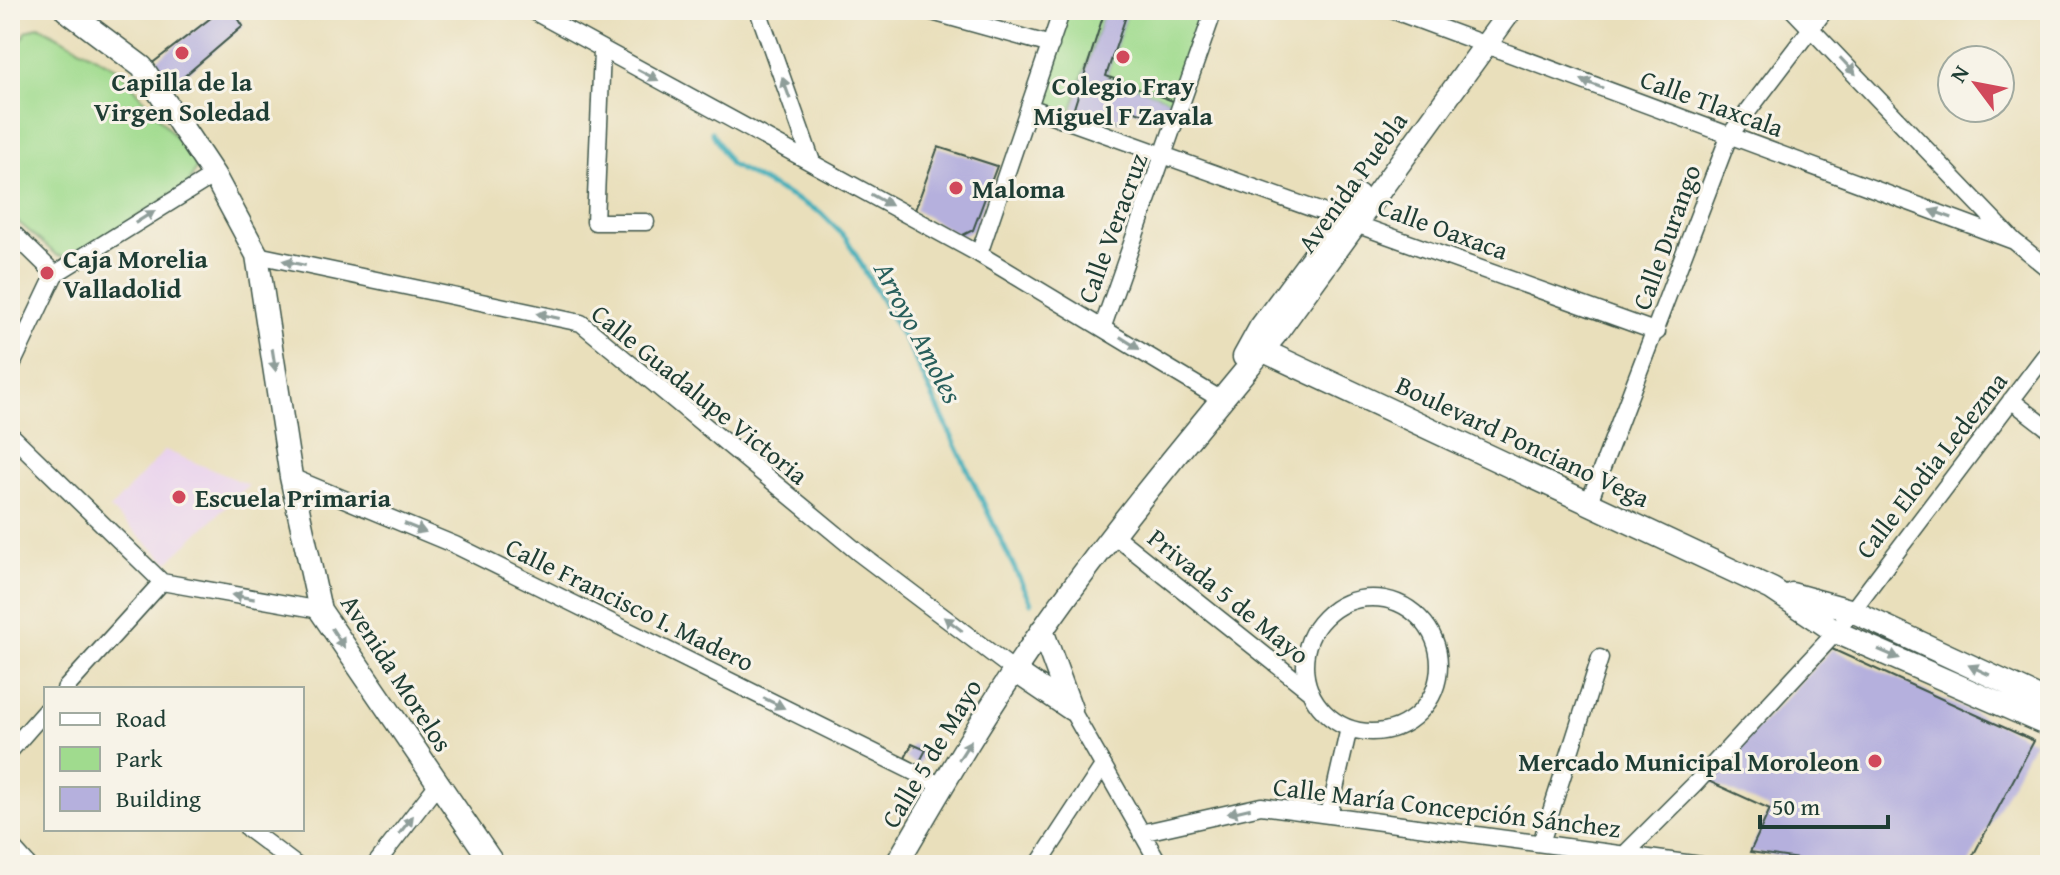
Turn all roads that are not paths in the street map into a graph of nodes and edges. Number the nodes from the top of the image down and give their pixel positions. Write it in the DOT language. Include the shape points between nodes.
graph roads {
  1 [pos="66,10"];
  2 [pos="531,10"];
  3 [pos="758,10"];
  4 [pos="925,10"];
  5 [pos="1062,10"];
  6 [pos="1214,10"];
  7 [pos="1392,10"];
  8 [pos="1492,10"];
  9 [pos="1511,10"];
  10 [pos="1793,10"];
  11 [pos="1825,10"];
  12 [pos="98,18"];
  13 [pos="1812,27"];
  14 [pos="1478,42"];
  15 [pos="1051,45"];
  16 [pos="602,51"];
  17 [pos="1032,108"];
  18 [pos="1729,136"];
  19 [pos="1164,156"];
  20 [pos="812,162"];
  21 [pos="214,175"];
  22 [pos="1350,220"];
  23 [pos="646,222"];
  24 [pos="10,230"];
  25 [pos="2014,241"];
  26 [pos="979,254"];
  27 [pos="257,255"];
  28 [pos="2050,270"];
  29 [pos="55,274"];
  30 [pos="1103,326"];
  31 [pos="1657,332"];
  32 [pos="1256,347"];
  33 [pos="2050,349"];
  34 [pos="10,369"];
  35 [pos="1226,391"];
  36 [pos="2011,400"];
  37 [pos="2050,430"];
  38 [pos="10,434"];
  39 [pos="291,477"];
  40 [pos="1589,502"];
  41 [pos="1115,536"];
  42 [pos="162,582"];
  43 [pos="1772,589"];
  44 [pos="320,610"];
  45 [pos="1850,610"];
  46 [pos="1042,630"];
  47 [pos="1836,632"];
  48 [pos="1600,658"];
  49 [pos="1015,671"];
  50 [pos="67,687"];
  51 [pos="1313,694"];
  52 [pos="2050,703"];
  53 [pos="1071,709"];
  54 [pos="44,712"];
  55 [pos="2050,726"];
  56 [pos="1349,728"];
  57 [pos="10,751"];
  58 [pos="1103,766"];
  59 [pos="437,785"];
  60 [pos="942,786"];
  61 [pos="1329,815"];
  62 [pos="251,831"];
  63 [pos="1141,833"];
  64 [pos="1541,843"];
  65 [pos="10,845"];
  66 [pos="1618,859"];
  67 [pos="28,865"];
  68 [pos="296,865"];
  69 [pos="375,865"];
  70 [pos="494,865"];
  71 [pos="896,865"];
  72 [pos="1038,865"];
  73 [pos="1160,865"];
  74 [pos="1701,865"];
  1 -- 12 [label="street, Avenida Morelos"];
  2 -- 16 [label="street"];
  20 -- 3 [label="street, one-way"];
  4 -- 15 [label="street"];
  5 -- 15 [label="street"];
  6 -- 19 [label="street, Calle Veracruz"];
  7 -- 14 [label="street, Calle Tlaxcala"];
  8 -- 14 [label="street, Avenida Puebla"];
  9 -- 14 [label="street, Avenida Puebla"];
  10 -- 13 [label="street"];
  11 -- 13 [label="street, Calle Durango"];
  12 -- 21 [label="street, Avenida Morelos" via="142,67"];
  13 -- 18 [label="street, Calle Durango"];
  13 -- 25 [label="street, one-way"];
  18 -- 14 [label="street, Calle Tlaxcala, one-way"];
  14 -- 22 [label="street, Avenida Puebla"];
  15 -- 17 [label="street"];
  16 -- 20 [label="street, one-way"];
  16 -- 23 [label="street" via="595,222"];
  17 -- 19 [label="street, Calle Oaxaca"];
  17 -- 26 [label="street"];
  25 -- 18 [label="street, Calle Tlaxcala, one-way"];
  18 -- 31 [label="street, Calle Durango"];
  19 -- 22 [label="street, Calle Oaxaca"];
  19 -- 30 [label="street, Calle Veracruz"];
  20 -- 26 [label="street, one-way"];
  21 -- 27 [label="street, Avenida Morelos"];
  29 -- 21 [label="street, one-way"];
  22 -- 31 [label="street, Calle Oaxaca"];
  22 -- 32 [label="street, Avenida Puebla"];
  24 -- 29 [label="street"];
  25 -- 28 [label="street"];
  26 -- 30 [label="street"];
  27 -- 39 [label="street, Avenida Morelos, one-way"];
  49 -- 27 [label="street, Calle Guadalupe Victoria, one-way" via="859,553 581,323"];
  29 -- 34 [label="street"];
  30 -- 35 [label="street, one-way"];
  31 -- 40 [label="street, Calle Durango"];
  32 -- 35 [label="street, Avenida Puebla"];
  32 -- 40 [label="street, Boulevard Ponciano Vega"];
  33 -- 36 [label="street, Calle Elodia Ledezma"];
  35 -- 41 [label="street, Avenida Puebla"];
  36 -- 37 [label="street"];
  36 -- 45 [label="street, Calle Elodia Ledezma"];
  38 -- 42 [label="street"];
  39 -- 44 [label="street, Avenida Morelos"];
  39 -- 60 [label="street, Calle Francisco I. Madero, one-way" via="455,545"];
  40 -- 43 [label="street, Boulevard Ponciano Vega"];
  41 -- 46 [label="street, Avenida Puebla"];
  41 -- 51 [label="street, Privada 5 de Mayo"];
  44 -- 42 [label="street, one-way"];
  42 -- 50 [label="street"];
  43 -- 45 [label="street, Boulevard Ponciano Vega"];
  43 -- 47 [label="street, Boulevard Ponciano Vega"];
  44 -- 59 [label="street, Avenida Morelos, one-way"];
  45 -- 47 [label="street, Calle Elodia Ledezma"];
  52 -- 45 [label="street, Boulevard Ponciano Vega, one-way"];
  46 -- 49 [label="street, Avenida Puebla"];
  46 -- 53 [label="street"];
  47 -- 55 [label="street, Boulevard Ponciano Vega, one-way"];
  47 -- 66 [label="street, Calle Elodia Ledezma"];
  48 -- 64 [label="street"];
  49 -- 53 [label="street"];
  60 -- 49 [label="street, Calle 5 de Mayo, one-way"];
  51 -- 56 [label="street, Privada 5 de Mayo"];
  51 -- 56 [label="street, Privada 5 de Mayo" via="1305,654 1326,614 1356,600 1378,599 1416,616 1438,651 1440,675 1433,698 1401,726 1371,732"];
  53 -- 58 [label="street"];
  54 -- 57 [label="street"];
  56 -- 61 [label="street"];
  58 -- 63 [label="street"];
  58 -- 72 [label="street"];
  69 -- 59 [label="street, one-way"];
  59 -- 70 [label="street, Avenida Morelos"];
  60 -- 71 [label="street, Calle 5 de Mayo"];
  61 -- 63 [label="street, Calle María Concepción Sánchez, one-way" via="1261,806"];
  61 -- 64 [label="street, Calle María Concepción Sánchez"];
  62 -- 68 [label="street"];
  63 -- 73 [label="street"];
  64 -- 66 [label="street, Calle María Concepción Sánchez"];
  65 -- 67 [label="street"];
  66 -- 74 [label="street, Calle María Concepción Sánchez"];
}
